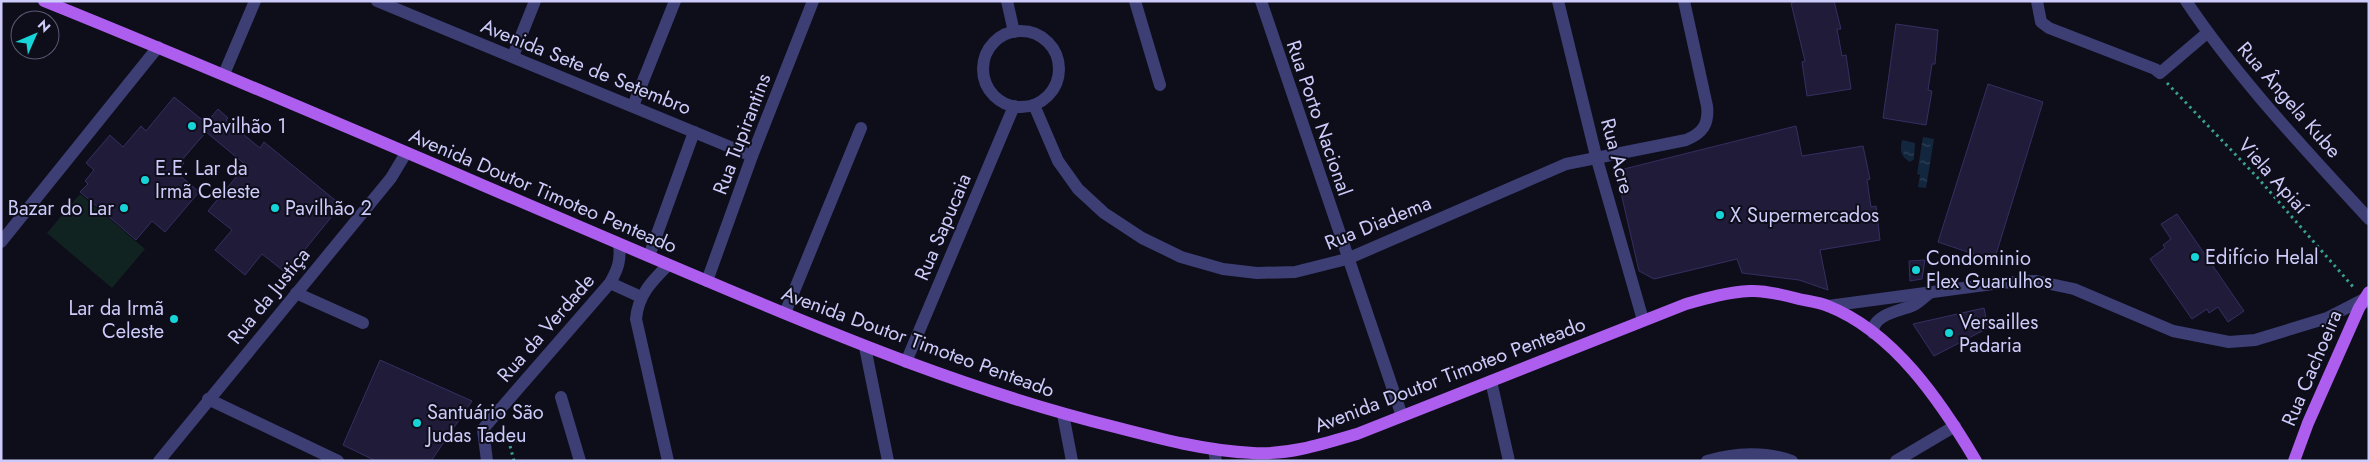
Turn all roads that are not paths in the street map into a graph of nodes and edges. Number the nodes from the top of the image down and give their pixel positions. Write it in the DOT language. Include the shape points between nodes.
graph roads {
  1 [pos="44,1"];
  2 [pos="255,1"];
  3 [pos="377,1"];
  4 [pos="535,1"];
  5 [pos="675,1"];
  6 [pos="813,1"];
  7 [pos="1007,1"];
  8 [pos="1135,1"];
  9 [pos="1261,1"];
  10 [pos="1558,1"];
  11 [pos="1684,1"];
  12 [pos="2037,1"];
  13 [pos="2186,1"];
  14 [pos="1014,32"];
  15 [pos="2207,33"];
  16 [pos="158,47"];
  17 [pos="513,56"];
  18 [pos="224,74"];
  19 [pos="1160,85"];
  20 [pos="1034,104"];
  21 [pos="632,106"];
  22 [pos="1014,106"];
  23 [pos="861,128"];
  24 [pos="694,132"];
  25 [pos="406,153"];
  26 [pos="752,156"];
  27 [pos="1596,156"];
  28 [pos="2369,219"];
  29 [pos="1,242"];
  30 [pos="619,244"];
  31 [pos="649,256"];
  32 [pos="1347,259"];
  33 [pos="668,265"];
  34 [pos="707,281"];
  35 [pos="610,283"];
  36 [pos="1931,292"];
  37 [pos="296,293"];
  38 [pos="641,297"];
  39 [pos="2367,298"];
  40 [pos="1828,306"];
  41 [pos="785,313"];
  42 [pos="1643,320"];
  43 [pos="362,323"];
  44 [pos="1873,333"];
  45 [pos="865,347"];
  46 [pos="906,362"];
  47 [pos="1492,381"];
  48 [pos="561,397"];
  49 [pos="208,399"];
  50 [pos="1063,414"];
  51 [pos="1402,416"];
  52 [pos="1955,426"];
  53 [pos="1215,455"];
  54 [pos="159,461"];
  55 [pos="338,461"];
  56 [pos="487,461"];
  57 [pos="580,461"];
  58 [pos="668,461"];
  59 [pos="888,461"];
  60 [pos="1072,461"];
  61 [pos="1509,461"];
  62 [pos="1708,461"];
  63 [pos="1792,461"];
  64 [pos="1896,461"];
  65 [pos="1976,461"];
  66 [pos="2294,461"];
  1 -- 16 [label="main road, Avenida Doutor Timoteo Penteado"];
  2 -- 18 [label="street"];
  3 -- 17 [label="street, Avenida Sete de Setembro"];
  4 -- 17 [label="street"];
  5 -- 21 [label="street"];
  6 -- 26 [label="street, Rua Tupirantins"];
  7 -- 14 [label="street"];
  8 -- 19 [label="street"];
  9 -- 32 [label="street, Rua Porto Nacional"];
  10 -- 27 [label="street, Rua Acre"];
  11 -- 27 [label="street, Rua Diadema" via="1707,106 1704,128 1686,140"];
  12 -- 15 [label="street" via="2041,22 2049,28 2160,73"];
  13 -- 15 [label="street, Rua Ângela Kube"];
  14 -- 20 [label="street" via="1038,36 1056,53 1058,78 1045,98"];
  14 -- 22 [label="street" via="992,44 983,69 985,82 992,93"];
  15 -- 28 [label="street, Rua Ângela Kube" via="2300,144"];
  16 -- 18 [label="main road, Avenida Doutor Timoteo Penteado"];
  16 -- 29 [label="street"];
  17 -- 21 [label="street, Avenida Sete de Setembro"];
  18 -- 25 [label="main road, Avenida Doutor Timoteo Penteado"];
  20 -- 22 [label="street"];
  20 -- 32 [label="street, Rua Diadema" via="1058,161 1078,189 1104,213 1150,242 1181,257 1223,269 1257,273 1295,272"];
  21 -- 24 [label="street, Avenida Sete de Setembro"];
  22 -- 46 [label="street, Rua Sapucaia"];
  23 -- 41 [label="street"];
  24 -- 26 [label="street, Avenida Sete de Setembro"];
  24 -- 31 [label="street"];
  25 -- 30 [label="main road, Avenida Doutor Timoteo Penteado"];
  25 -- 37 [label="street, Rua da Justiça" via="391,178"];
  26 -- 34 [label="street, Rua Tupirantins"];
  27 -- 32 [label="street, Rua Diadema" via="1566,164"];
  27 -- 42 [label="street, Rua Acre"];
  30 -- 31 [label="main road, Avenida Doutor Timoteo Penteado"];
  30 -- 35 [label="street, Rua da Verdade" via="618,268"];
  31 -- 33 [label="main road, Avenida Doutor Timoteo Penteado"];
  32 -- 51 [label="street, Rua Porto Nacional"];
  33 -- 34 [label="main road, Avenida Doutor Timoteo Penteado"];
  33 -- 38 [label="street" via="650,282"];
  34 -- 41 [label="main road, Avenida Doutor Timoteo Penteado"];
  35 -- 38 [label="street"];
  35 -- 56 [label="street, Rua da Verdade" via="483,429"];
  36 -- 39 [label="street" via="2000,282 2036,281 2074,289 2174,331 2229,342 2255,340 2327,318"];
  36 -- 40 [label="street"];
  36 -- 44 [label="street" via="1916,304 1878,319"];
  37 -- 43 [label="street"];
  37 -- 49 [label="street, Rua da Justiça"];
  38 -- 58 [label="street" via="637,307 638,332"];
  39 -- 66 [label="main road, Rua Cachoeira" via="2308,423"];
  40 -- 42 [label="main road, Avenida Doutor Timoteo Penteado" via="1752,291 1718,294"];
  40 -- 44 [label="main road, Avenida Doutor Timoteo Penteado"];
  41 -- 45 [label="main road, Avenida Doutor Timoteo Penteado"];
  42 -- 47 [label="main road, Avenida Doutor Timoteo Penteado"];
  44 -- 52 [label="main road, Avenida Doutor Timoteo Penteado" via="1910,368"];
  45 -- 46 [label="main road, Avenida Doutor Timoteo Penteado"];
  45 -- 59 [label="street"];
  46 -- 50 [label="main road, Avenida Doutor Timoteo Penteado"];
  47 -- 51 [label="main road, Avenida Doutor Timoteo Penteado"];
  47 -- 61 [label="street"];
  48 -- 57 [label="street"];
  49 -- 54 [label="street, Rua da Justiça"];
  49 -- 55 [label="street"];
  50 -- 53 [label="main road, Avenida Doutor Timoteo Penteado"];
  50 -- 60 [label="street"];
  51 -- 53 [label="main road, Avenida Doutor Timoteo Penteado" via="1357,434 1304,449"];
  52 -- 64 [label="street"];
  52 -- 65 [label="main road, Avenida Doutor Timoteo Penteado"];
  62 -- 63 [label="street" via="1754,454"];
}
